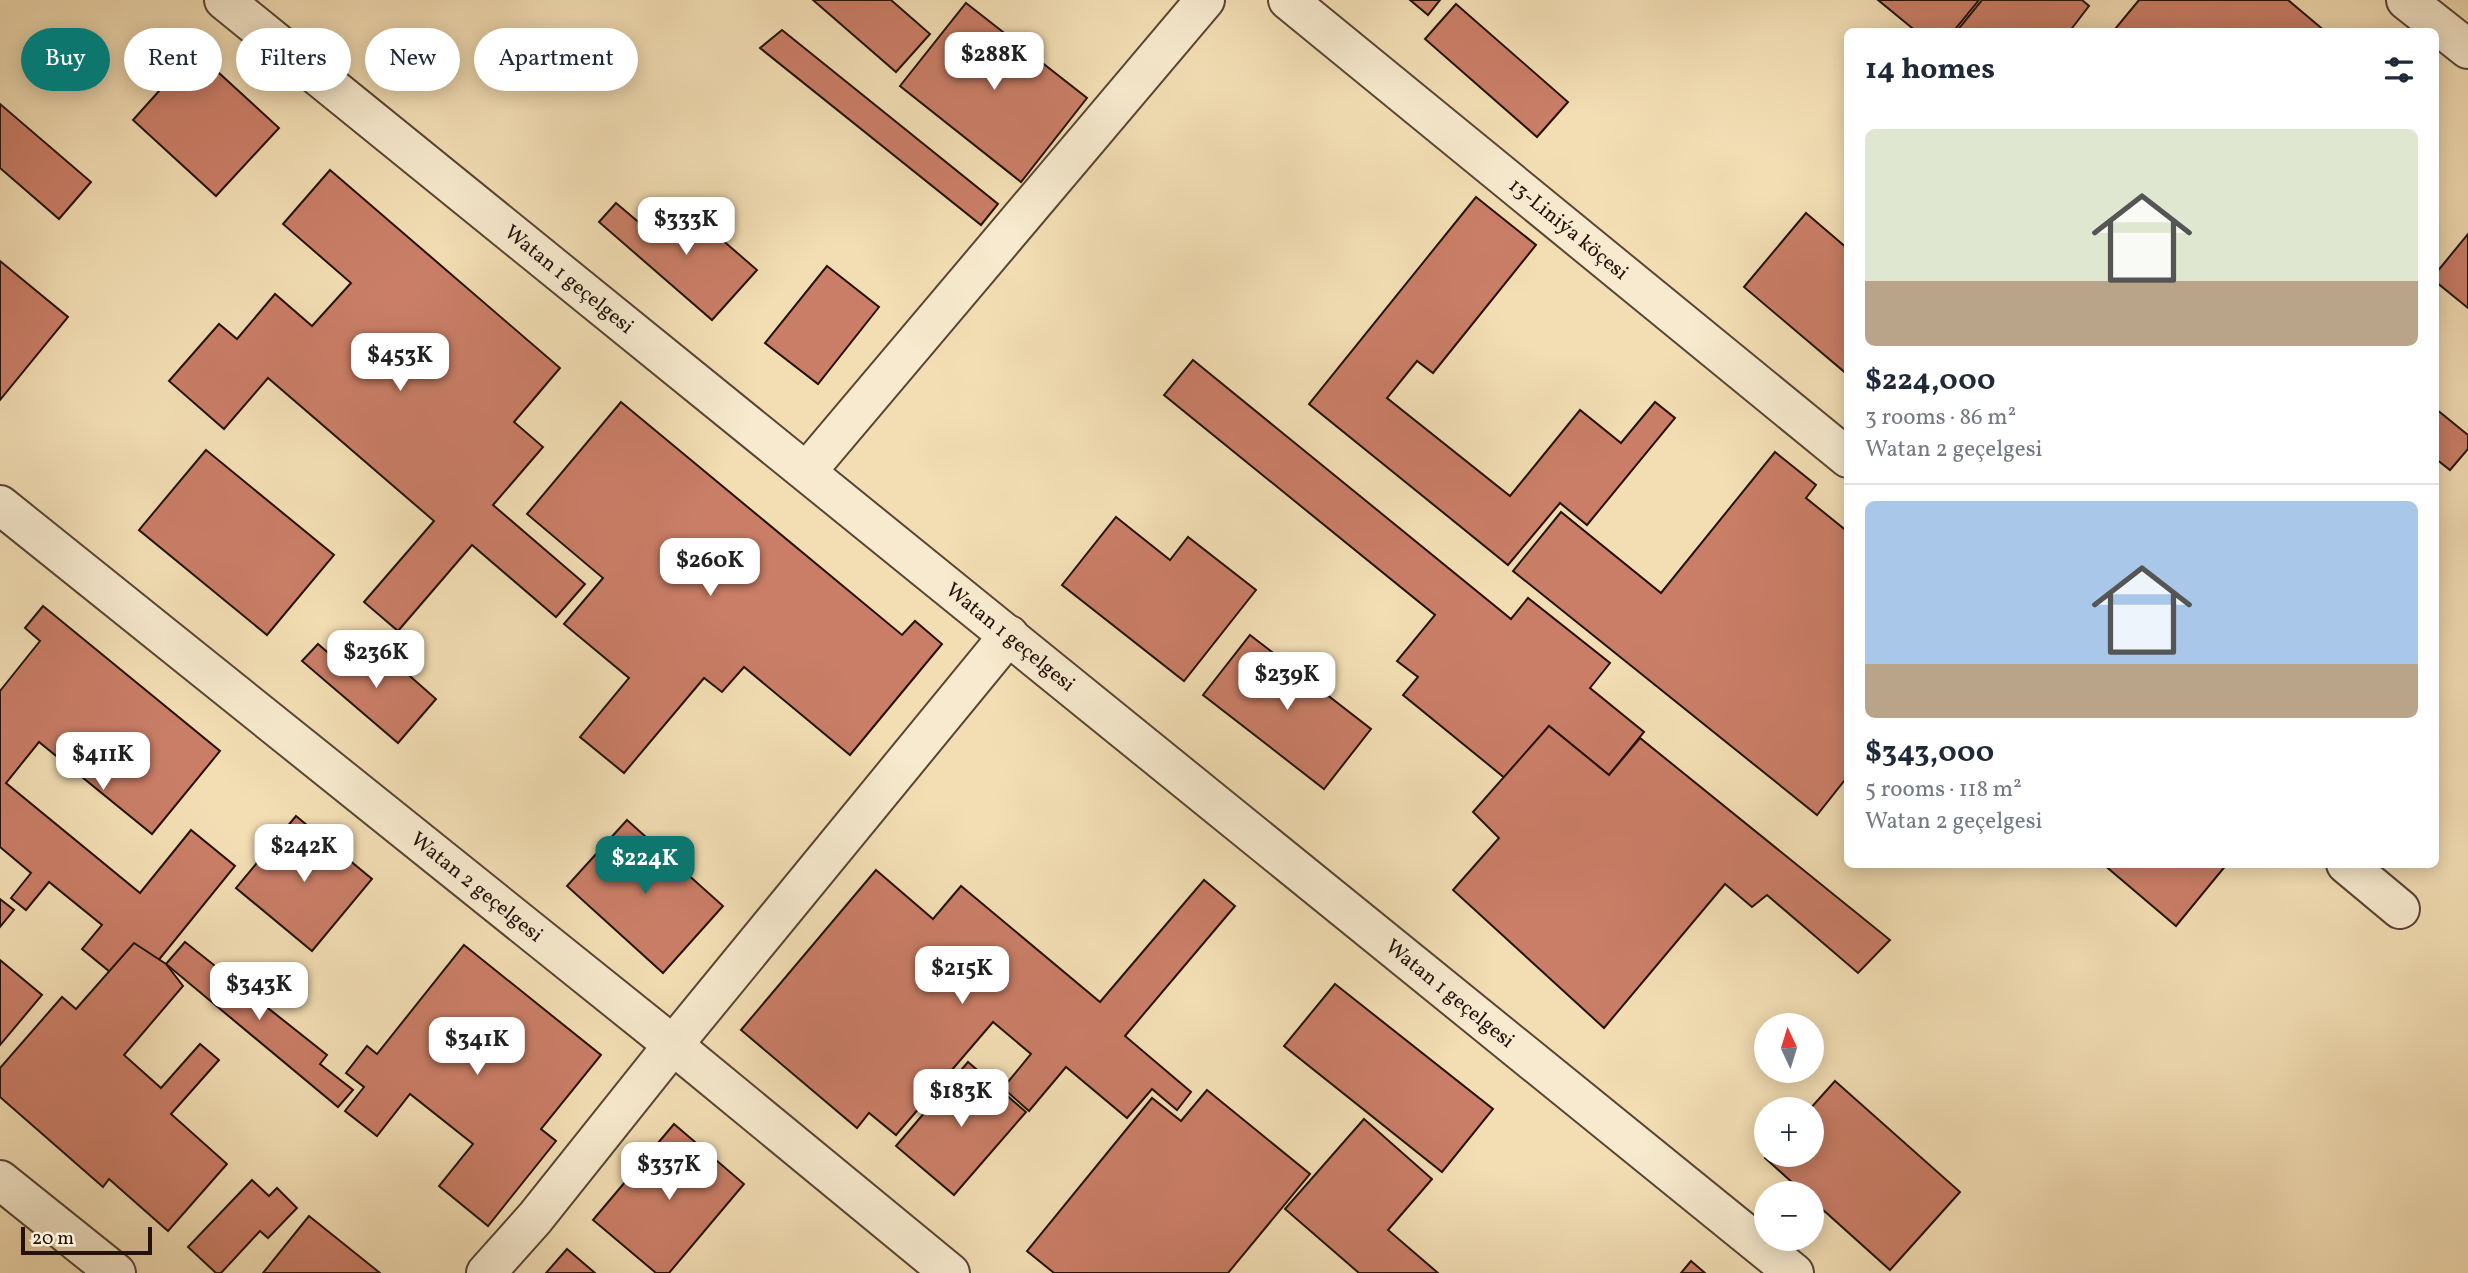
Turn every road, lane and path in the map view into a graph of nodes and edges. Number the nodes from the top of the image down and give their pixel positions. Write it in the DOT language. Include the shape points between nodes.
graph roads {
  1 [pos="224,0"];
  2 [pos="1205,0"];
  3 [pos="1288,0"];
  4 [pos="2406,0"];
  5 [pos="2468,49"];
  6 [pos="1844,455"];
  7 [pos="807,471"];
  8 [pos="0,505"];
  9 [pos="1009,635"];
  10 [pos="2351,868"];
  11 [pos="2400,909"];
  12 [pos="673,1045"];
  13 [pos="0,1180"];
  14 [pos="116,1273"];
  15 [pos="486,1273"];
  16 [pos="950,1273"];
  17 [pos="1794,1273"];
  1 -- 7 [label="street, Watan 1 geçelgesi"];
  2 -- 7 [label="street"];
  3 -- 6 [label="street, 13-Liniýa köçesi"];
  4 -- 5 [label="street"];
  7 -- 9 [label="street, Watan 1 geçelgesi"];
  8 -- 12 [label="street, Watan 2 geçelgesi"];
  9 -- 12 [label="street"];
  9 -- 17 [label="street, Watan 1 geçelgesi"];
  10 -- 11 [label="street"];
  12 -- 15 [label="street"];
  12 -- 16 [label="street, Watan 2 geçelgesi"];
  13 -- 14 [label="street"];
}
